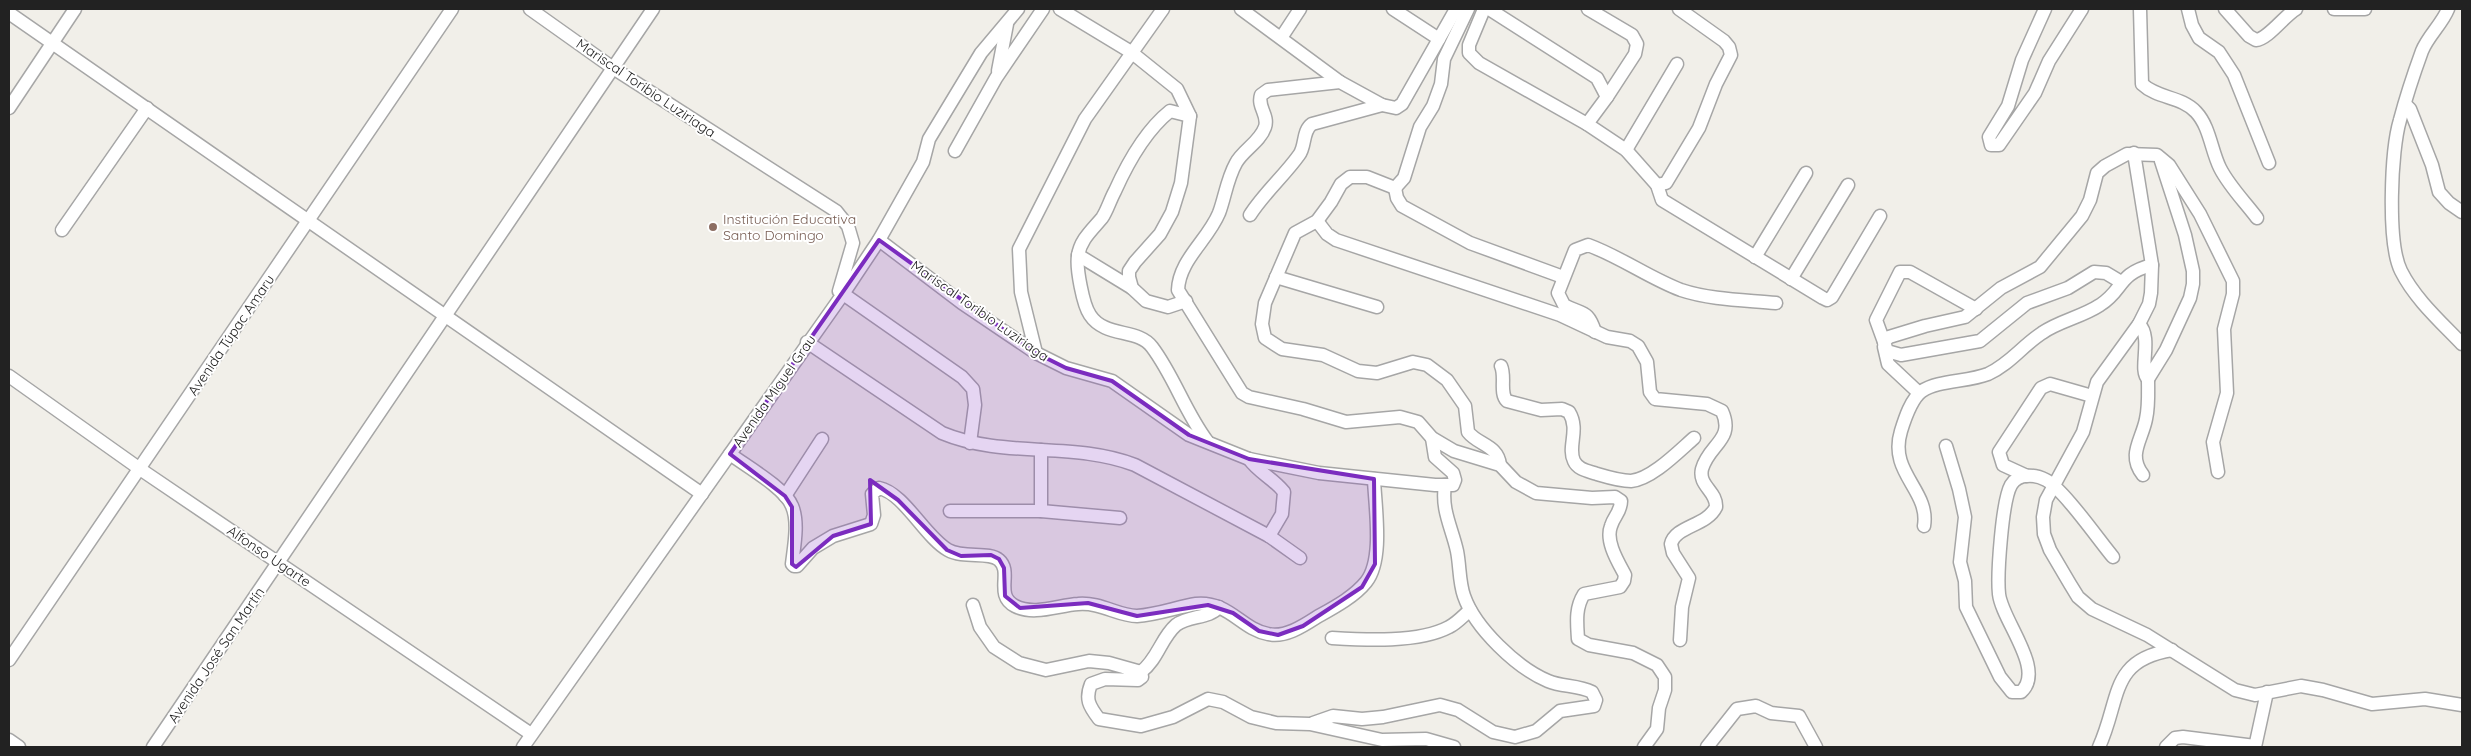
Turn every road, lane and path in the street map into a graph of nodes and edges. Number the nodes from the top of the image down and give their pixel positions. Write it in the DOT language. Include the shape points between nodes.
graph roads {
  1 [pos="75,9"];
  2 [pos="452,9"];
  3 [pos="530,9"];
  4 [pos="653,9"];
  5 [pos="1018,9"];
  6 [pos="1043,9"];
  7 [pos="1060,9"];
  8 [pos="1163,9"];
  9 [pos="1241,9"];
  10 [pos="1300,9"];
  11 [pos="1393,9"];
  12 [pos="1456,9"];
  13 [pos="1468,9"];
  14 [pos="1484,9"];
  15 [pos="1489,9"];
  16 [pos="1588,9"];
  17 [pos="1679,9"];
  18 [pos="2045,9"];
  19 [pos="2082,9"];
  20 [pos="2140,9"];
  21 [pos="2188,9"];
  22 [pos="2225,9"];
  23 [pos="2296,9"];
  24 [pos="2334,9"];
  25 [pos="2365,9"];
  26 [pos="2448,9"];
  27 [pos="9,13"];
  28 [pos="1007,24"];
  29 [pos="1281,38"];
  30 [pos="1439,38"];
  31 [pos="52,41"];
  32 [pos="1130,52"];
  33 [pos="1677,64"];
  34 [pos="613,68"];
  35 [pos="996,78"];
  36 [pos="1340,82"];
  37 [pos="1605,91"];
  38 [pos="2405,104"];
  39 [pos="1382,105"];
  40 [pos="9,108"];
  41 [pos="146,108"];
  42 [pos="1190,116"];
  43 [pos="1587,124"];
  44 [pos="1626,150"];
  45 [pos="955,151"];
  46 [pos="2134,153"];
  47 [pos="2162,158"];
  48 [pos="2269,163"];
  49 [pos="1806,173"];
  50 [pos="1657,185"];
  51 [pos="1848,185"];
  52 [pos="1395,188"];
  53 [pos="2462,212"];
  54 [pos="1250,215"];
  55 [pos="1880,216"];
  56 [pos="2257,218"];
  57 [pos="1317,221"];
  58 [pos="308,222"];
  59 [pos="62,230"];
  60 [pos="879,240"];
  61 [pos="1078,255"];
  62 [pos="1755,257"];
  63 [pos="2152,265"];
  64 [pos="1276,277"];
  65 [pos="1563,277"];
  66 [pos="1791,279"];
  67 [pos="2121,282"];
  68 [pos="1132,288"];
  69 [pos="843,294"];
  70 [pos="1186,301"];
  71 [pos="1776,303"];
  72 [pos="1377,307"];
  73 [pos="1976,309"];
  74 [pos="446,317"];
  75 [pos="2139,324"];
  76 [pos="1595,332"];
  77 [pos="807,342"];
  78 [pos="1884,344"];
  79 [pos="2462,344"];
  80 [pos="1036,354"];
  81 [pos="1501,366"];
  82 [pos="9,376"];
  83 [pos="2148,379"];
  84 [pos="1919,393"];
  85 [pos="2092,396"];
  86 [pos="1432,438"];
  87 [pos="1694,438"];
  88 [pos="822,439"];
  89 [pos="1207,441"];
  90 [pos="970,443"];
  91 [pos="1946,446"];
  92 [pos="1041,450"];
  93 [pos="730,454"];
  94 [pos="1249,458"];
  95 [pos="1500,464"];
  96 [pos="140,469"];
  97 [pos="2218,472"];
  98 [pos="2143,475"];
  99 [pos="2027,476"];
  100 [pos="1374,479"];
  101 [pos="1630,481"];
  102 [pos="1445,485"];
  103 [pos="2054,485"];
  104 [pos="702,494"];
  105 [pos="785,496"];
  106 [pos="1621,501"];
  107 [pos="950,511"];
  108 [pos="1041,512"];
  109 [pos="1120,518"];
  110 [pos="1924,526"];
  111 [pos="1269,536"];
  112 [pos="2113,557"];
  113 [pos="1300,558"];
  114 [pos="278,562"];
  115 [pos="973,605"];
  116 [pos="1219,608"];
  117 [pos="1470,610"];
  118 [pos="1332,638"];
  119 [pos="1680,640"];
  120 [pos="2172,650"];
  121 [pos="9,660"];
  122 [pos="1141,672"];
  123 [pos="2267,692"];
  124 [pos="2462,705"];
  125 [pos="1310,724"];
  126 [pos="531,734"];
  127 [pos="9,740"];
  128 [pos="19,747"];
  129 [pos="153,747"];
  130 [pos="523,747"];
  131 [pos="1454,747"];
  132 [pos="1644,747"];
  133 [pos="1707,747"];
  134 [pos="1816,747"];
  135 [pos="2099,747"];
  136 [pos="2166,747"];
  137 [pos="2255,747"];
  1 -- 31 [label="street"];
  2 -- 58 [label="street, Avenida Túpac Amaru"];
  3 -- 34 [label="street, Mariscal Toribio Luziriaga"];
  4 -- 34 [label="street, Avenida José San Martín"];
  5 -- 28 [label="street, Avenida Miguel Grau"];
  6 -- 35 [label="street"];
  7 -- 32 [label="street"];
  8 -- 32 [label="street"];
  9 -- 29 [label="street"];
  10 -- 29 [label="street"];
  11 -- 30 [label="street"];
  12 -- 30 [label="street"];
  13 -- 52 [label="street" via="1444,59 1441,84 1420,127 1404,178"];
  14 -- 43 [label="street" via="1469,45 1469,53 1479,63"];
  15 -- 37 [label="street" via="1597,78"];
  16 -- 37 [label="street" via="1632,35 1637,44 1635,54"];
  17 -- 50 [label="street" via="1724,42 1731,55 1698,128 1666,183"];
  18 -- 19 [label="street" via="2022,60 2008,106 1989,138 1991,145 1999,145 2016,123 2035,93 2049,61"];
  20 -- 56 [label="street" via="2142,84 2164,98 2185,102 2197,112 2221,169"];
  21 -- 48 [label="street" via="2199,38 2219,52 2234,75"];
  22 -- 23 [label="street" via="2256,40 2266,37"];
  24 -- 25 [label="street"];
  26 -- 38 [label="street" via="2423,49"];
  27 -- 31 [label="street"];
  28 -- 35 [label="street"];
  28 -- 60 [label="street, Avenida Miguel Grau" via="981,53 929,139 923,162"];
  29 -- 36 [label="street"];
  30 -- 39 [label="street" via="1402,104 1396,108"];
  31 -- 40 [label="street"];
  31 -- 41 [label="street"];
  32 -- 42 [label="street" via="1177,89"];
  32 -- 80 [label="street" via="1085,119 1019,249 1021,292"];
  33 -- 44 [label="street"];
  34 -- 69 [label="street, Mariscal Toribio Luziriaga" via="836,211 848,226 853,243 838,287"];
  34 -- 74 [label="street, Avenida José San Martín"];
  35 -- 45 [label="street"];
  36 -- 39 [label="street"];
  36 -- 70 [label="street" via="1268,90 1261,95 1259,102 1266,117 1265,128 1236,162 1219,214 1178,280 1178,290"];
  37 -- 43 [label="street"];
  38 -- 53 [label="street" via="2410,109 2432,165 2439,192"];
  38 -- 79 [label="street" via="2399,121 2393,173 2395,252 2401,271 2431,312"];
  39 -- 54 [label="street" via="1308,127 1300,155 1260,199"];
  41 -- 58 [label="street"];
  41 -- 59 [label="street"];
  42 -- 61 [label="street" via="1170,111 1145,137 1102,218 1083,241"];
  42 -- 68 [label="street" via="1181,183 1172,212 1160,234 1129,271"];
  43 -- 44 [label="street"];
  44 -- 50 [label="street"];
  46 -- 47 [label="street"];
  46 -- 63 [label="street"];
  46 -- 73 [label="street" via="2115,158 2097,173 2082,216 2044,263 2001,288"];
  47 -- 83 [label="street" via="2185,235 2193,284 2190,298 2166,350"];
  47 -- 97 [label="street" via="2200,214 2233,281 2224,329 2227,393 2213,442"];
  49 -- 62 [label="street"];
  50 -- 62 [label="street" via="1662,200"];
  51 -- 66 [label="street"];
  52 -- 57 [label="street" via="1366,177 1350,177 1340,184"];
  52 -- 65 [label="street" via="1402,206 1470,243"];
  55 -- 66 [label="street" via="1832,297 1827,300"];
  57 -- 64 [label="street" via="1295,233"];
  57 -- 76 [label="street" via="1336,240 1399,263 1456,278 1560,315"];
  58 -- 74 [label="street"];
  58 -- 96 [label="street, Avenida Túpac Amaru"];
  60 -- 69 [label="street, Avenida Miguel Grau"];
  60 -- 80 [label="street, Mariscal Toribio Luziriaga"];
  61 -- 68 [label="street"];
  61 -- 89 [label="street" via="1077,270 1089,314 1102,327 1150,344 1194,424"];
  62 -- 66 [label="street"];
  63 -- 67 [label="street" via="2131,272"];
  63 -- 75 [label="street" via="2149,304"];
  64 -- 72 [label="street"];
  64 -- 95 [label="street" via="1264,310 1265,338 1282,349 1323,355 1358,371 1377,373 1413,362 1427,365 1447,380 1464,406 1468,432 1492,448"];
  65 -- 71 [label="street" via="1574,250 1588,245 1684,291"];
  65 -- 76 [label="street" via="1558,290 1560,300 1567,307 1585,313"];
  67 -- 78 [label="street" via="2106,273 2094,272 2068,288 2027,303 1980,341 1901,354 1887,351"];
  67 -- 84 [label="street" via="2100,306 2042,332 1996,370"];
  68 -- 70 [label="street" via="1146,301 1168,307"];
  69 -- 77 [label="street, Avenida Miguel Grau"];
  69 -- 90 [label="street" via="962,377 973,389 975,405"];
  70 -- 86 [label="street" via="1242,393 1249,397 1346,422 1400,417 1418,422"];
  73 -- 78 [label="street" via="1960,319 1889,337"];
  73 -- 78 [label="street" via="1910,272 1900,272 1876,320"];
  74 -- 104 [label="street"];
  74 -- 114 [label="street, Avenida José San Martín"];
  75 -- 83 [label="street" via="2145,339 2144,372"];
  75 -- 85 [label="street" via="2101,375"];
  76 -- 119 [label="street" via="1638,346 1647,362 1650,392 1655,399 1712,405 1722,411 1727,423 1725,434 1702,471 1703,482 1716,499 1716,507 1711,514 1672,540 1673,553 1690,578 1682,607"];
  77 -- 90 [label="street" via="942,433"];
  77 -- 93 [label="street, Avenida Miguel Grau"];
  78 -- 84 [label="street" via="1888,364"];
  80 -- 89 [label="street, Mariscal Toribio Luziriaga" via="1066,368 1112,381 1189,435"];
  81 -- 101 [label="street" via="1503,394 1507,401 1541,410 1569,412 1575,428 1573,456 1577,466"];
  82 -- 96 [label="street, Alfonso Ugarte"];
  83 -- 98 [label="street" via="2146,421 2135,452"];
  84 -- 110 [label="street" via="1901,431 1899,455 1923,505"];
  85 -- 99 [label="street" via="2050,384 2041,388 1999,452 2003,464"];
  85 -- 103 [label="street" via="2091,411 2083,432"];
  86 -- 95 [label="street" via="1454,451"];
  86 -- 102 [label="street" via="1435,458 1453,473 1456,480 1453,485"];
  87 -- 101 [label="street" via="1648,475"];
  88 -- 105 [label="street"];
  89 -- 94 [label="street, Mariscal Toribio Luziriaga"];
  90 -- 92 [label="street"];
  91 -- 99 [label="street" via="1965,517 1960,562 1965,581 1966,608 2000,677 2017,694 2029,682 2028,663 2002,609 1998,587 2007,499 2012,484"];
  92 -- 108 [label="street"];
  92 -- 111 [label="street" via="1117,458 1135,464"];
  93 -- 104 [label="street, Avenida Miguel Grau"];
  93 -- 105 [label="street"];
  94 -- 100 [label="street, Mariscal Toribio Luziriaga" via="1319,473"];
  94 -- 111 [label="street" via="1257,470 1275,480 1284,492 1282,514"];
  95 -- 106 [label="street" via="1516,482 1536,493 1615,497"];
  96 -- 114 [label="street, Alfonso Ugarte"];
  96 -- 121 [label="street, Avenida Túpac Amaru"];
  99 -- 103 [label="street" via="2038,476"];
  100 -- 102 [label="street, Mariscal Toribio Luziriaga"];
  100 -- 116 [label="street" via="1376,557 1373,571 1362,587 1303,626 1278,635 1259,631"];
  101 -- 106 [label="street"];
  102 -- 117 [label="street" via="1444,508 1457,552 1462,590"];
  103 -- 112 [label="street"];
  103 -- 120 [label="street" via="2044,509 2044,534 2078,597 2092,608"];
  104 -- 126 [label="street, Avenida Miguel Grau"];
  105 -- 116 [label="street" via="792,506 794,519 794,566 833,536 871,524 874,515 872,494 879,488 898,500 947,550 961,556 991,555 998,559 1004,568 1005,596 1020,608 1088,604 1137,616 1194,605"];
  106 -- 132 [label="street" via="1609,536 1625,575 1624,581 1620,587 1584,594 1576,617 1578,639 1589,645 1633,653 1657,665 1665,677 1657,729"];
  107 -- 108 [label="street"];
  108 -- 109 [label="street"];
  111 -- 113 [label="street"];
  114 -- 126 [label="street, Alfonso Ugarte"];
  114 -- 129 [label="street, Avenida José San Martín"];
  115 -- 122 [label="street" via="980,627 994,647 1019,663 1046,670 1089,661"];
  116 -- 122 [label="street" via="1187,618 1176,626 1152,662"];
  117 -- 118 [label="street" via="1455,624 1439,631 1384,640"];
  117 -- 125 [label="street" via="1494,640 1522,665 1551,682 1592,692 1596,700 1594,706 1560,711 1536,731 1515,737 1493,732 1458,710 1440,705 1372,718 1332,716"];
  120 -- 123 [label="street" via="2235,690 2255,695"];
  120 -- 135 [label="street" via="2148,655 2129,668 2120,683"];
  122 -- 125 [label="street" via="1142,677 1138,680 1106,679 1091,684 1087,693 1088,706 1098,719 1140,726 1173,718 1208,699 1276,724"];
  123 -- 124 [label="street" via="2301,686 2372,704 2424,699"];
  123 -- 137 [label="street"];
  125 -- 131 [label="street" via="1382,740 1426,739"];
  126 -- 130 [label="street, Avenida Miguel Grau"];
  127 -- 128 [label="street"];
  133 -- 134 [label="street" via="1737,709 1748,706 1798,716"];
  136 -- 137 [label="street" via="2174,738 2182,737"];
}
